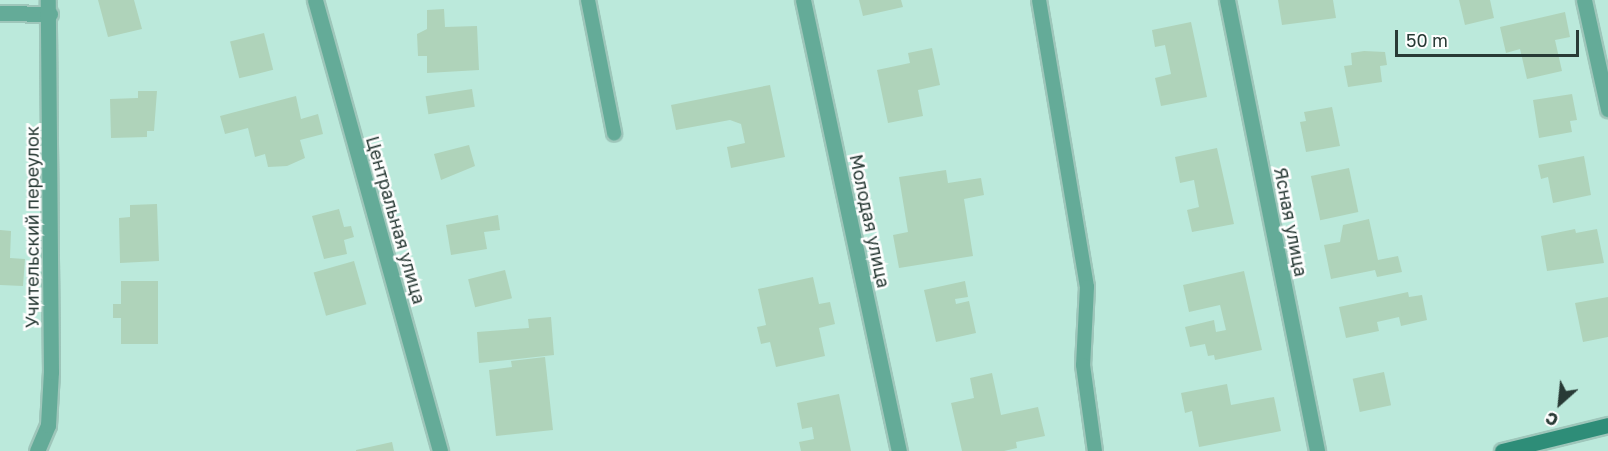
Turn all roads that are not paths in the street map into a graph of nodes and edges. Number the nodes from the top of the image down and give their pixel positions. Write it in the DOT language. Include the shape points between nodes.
graph roads {
  1 [pos="315,0"];
  2 [pos="588,0"];
  3 [pos="803,0"];
  4 [pos="1039,0"];
  5 [pos="1227,0"];
  6 [pos="1584,0"];
  7 [pos="49,7"];
  8 [pos="0,14"];
  9 [pos="1608,108"];
  10 [pos="614,134"];
  11 [pos="1608,425"];
  12 [pos="37,451"];
  13 [pos="440,451"];
  14 [pos="899,451"];
  15 [pos="1095,451"];
  16 [pos="1317,451"];
  17 [pos="1502,451"];
  1 -- 13 [label="street, Центральная улица"];
  2 -- 10 [label="lane"];
  3 -- 14 [label="street, Молодая улица"];
  4 -- 15 [label="lane" via="1086,276 1083,365"];
  5 -- 16 [label="street, Ясная улица"];
  6 -- 9 [label="street"];
  7 -- 8 [label="street"];
  7 -- 12 [label="street, Учительский переулок" via="51,372 48,425"];
  11 -- 17 [label="street"];
}
